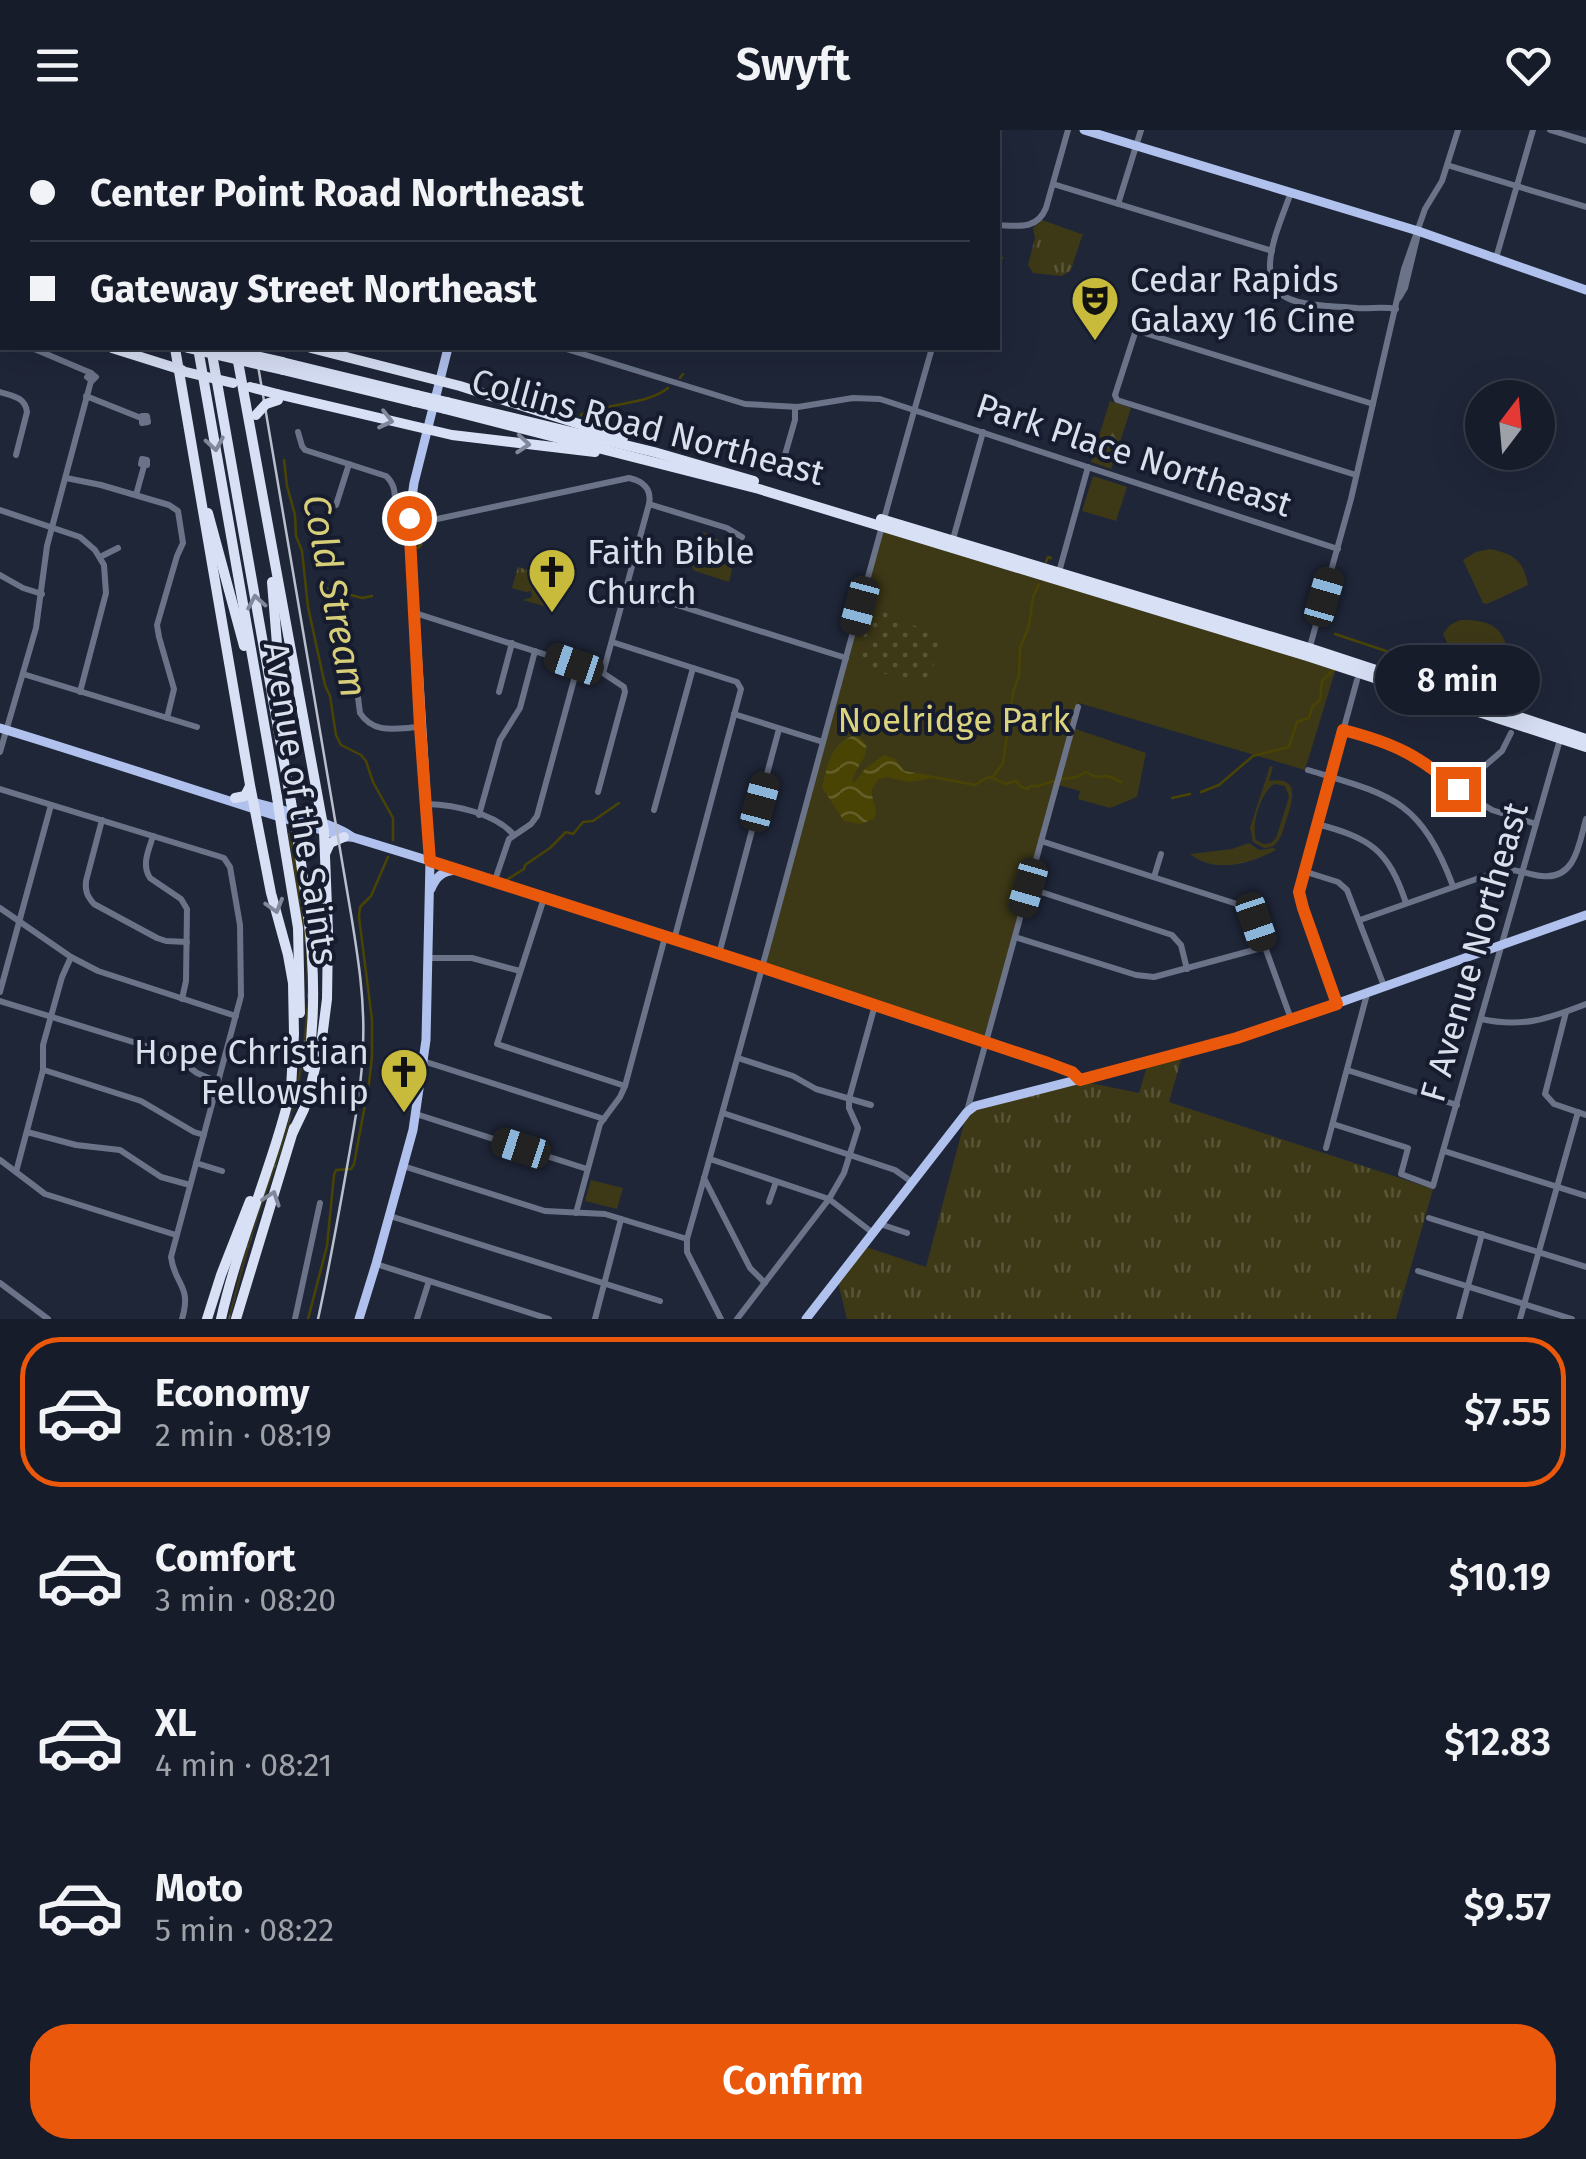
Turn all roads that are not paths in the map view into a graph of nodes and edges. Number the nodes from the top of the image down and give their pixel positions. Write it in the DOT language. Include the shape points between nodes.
graph roads {
  1 [pos="1068,130"];
  2 [pos="1084,130"];
  3 [pos="1141,130"];
  4 [pos="1458,130"];
  5 [pos="1533,130"];
  6 [pos="1550,130"];
  7 [pos="1586,141"];
  8 [pos="1136,146"];
  9 [pos="1447,165"];
  10 [pos="1053,184"];
  11 [pos="1517,186"];
  12 [pos="1291,192"];
  13 [pos="1118,204"];
  14 [pos="1586,207"];
  15 [pos="1000,225"];
  16 [pos="1418,231"];
  17 [pos="1272,251"];
  18 [pos="1496,258"];
  19 [pos="1586,290"];
  20 [pos="1396,310"];
  21 [pos="37,350"];
  22 [pos="118,350"];
  23 [pos="175,350"];
  24 [pos="198,350"];
  25 [pos="198,350"];
  26 [pos="211,350"];
  27 [pos="227,350"];
  28 [pos="235,350"];
  29 [pos="319,350"];
  30 [pos="447,350"];
  31 [pos="569,350"];
  32 [pos="931,350"];
  33 [pos="153,362"];
  34 [pos="282,366"];
  35 [pos="182,370"];
  36 [pos="439,381"];
  37 [pos="241,385"];
  38 [pos="180,389"];
  39 [pos="0,392"];
  40 [pos="86,396"];
  41 [pos="278,397"];
  42 [pos="1372,404"];
  43 [pos="446,406"];
  44 [pos="795,407"];
  45 [pos="914,409"];
  46 [pos="141,418"];
  47 [pos="426,430"];
  48 [pos="298,432"];
  49 [pos="983,432"];
  50 [pos="16,456"];
  51 [pos="256,460"];
  52 [pos="685,460"];
  53 [pos="348,464"];
  54 [pos="144,466"];
  55 [pos="1088,468"];
  56 [pos="196,469"];
  57 [pos="780,472"];
  58 [pos="1356,475"];
  59 [pos="711,476"];
  60 [pos="66,478"];
  61 [pos="136,496"];
  62 [pos="649,504"];
  63 [pos="331,508"];
  64 [pos="0,510"];
  65 [pos="409,522"];
  66 [pos="882,523"];
  67 [pos="52,526"];
  68 [pos="268,532"];
  69 [pos="742,538"];
  70 [pos="953,539"];
  71 [pos="118,548"];
  72 [pos="1338,549"];
  73 [pos="100,557"];
  74 [pos="992,561"];
  75 [pos="1058,572"];
  76 [pos="0,575"];
  77 [pos="626,589"];
  78 [pos="42,594"];
  79 [pos="414,612"];
  80 [pos="612,642"];
  81 [pos="512,643"];
  82 [pos="348,648"];
  83 [pos="536,651"];
  84 [pos="1308,652"];
  85 [pos="846,658"];
  86 [pos="578,665"];
  87 [pos="694,668"];
  88 [pos="603,673"];
  89 [pos="23,674"];
  90 [pos="1357,680"];
  91 [pos="80,692"];
  92 [pos="498,692"];
  93 [pos="258,695"];
  94 [pos="1078,707"];
  95 [pos="734,714"];
  96 [pos="168,718"];
  97 [pos="197,727"];
  98 [pos="420,727"];
  99 [pos="3,729"];
  100 [pos="779,729"];
  101 [pos="1343,730"];
  102 [pos="1511,734"];
  103 [pos="1561,735"];
  104 [pos="1586,739"];
  105 [pos="823,742"];
  106 [pos="1586,747"];
  107 [pos="0,752"];
  108 [pos="1308,770"];
  109 [pos="287,775"];
  110 [pos="1330,776"];
  111 [pos="250,785"];
  112 [pos="0,789"];
  113 [pos="1458,789"];
  114 [pos="206,792"];
  115 [pos="598,792"];
  116 [pos="235,798"];
  117 [pos="426,804"];
  118 [pos="51,805"];
  119 [pos="254,806"];
  120 [pos="654,810"];
  121 [pos="479,815"];
  122 [pos="1586,819"];
  123 [pos="102,820"];
  124 [pos="1316,824"];
  125 [pos="1536,824"];
  126 [pos="323,827"];
  127 [pos="514,834"];
  128 [pos="153,836"];
  129 [pos="348,837"];
  130 [pos="1041,840"];
  131 [pos="324,854"];
  132 [pos="1161,854"];
  133 [pos="430,861"];
  134 [pos="457,870"];
  135 [pos="1523,871"];
  136 [pos="1303,872"];
  137 [pos="1154,877"];
  138 [pos="494,883"];
  139 [pos="1453,886"];
  140 [pos="1028,888"];
  141 [pos="430,892"];
  142 [pos="544,898"];
  143 [pos="1406,903"];
  144 [pos="0,908"];
  145 [pos="1586,915"];
  146 [pos="19,920"];
  147 [pos="1360,920"];
  148 [pos="1015,936"];
  149 [pos="665,937"];
  150 [pos="674,940"];
  151 [pos="187,942"];
  152 [pos="1502,946"];
  153 [pos="1265,947"];
  154 [pos="719,954"];
  155 [pos="72,957"];
  156 [pos="429,958"];
  157 [pos="764,968"];
  158 [pos="1187,969"];
  159 [pos="520,971"];
  160 [pos="1385,988"];
  161 [pos="0,992"];
  162 [pos="1367,994"];
  163 [pos="182,999"];
  164 [pos="0,1001"];
  165 [pos="1337,1004"];
  166 [pos="1586,1004"];
  167 [pos="875,1006"];
  168 [pos="1566,1012"];
  169 [pos="50,1016"];
  170 [pos="236,1016"];
  171 [pos="1481,1018"];
  172 [pos="1291,1020"];
  173 [pos="986,1043"];
  174 [pos="738,1058"];
  175 [pos="423,1061"];
  176 [pos="43,1070"];
  177 [pos="1347,1070"];
  178 [pos="1080,1080"];
  179 [pos="218,1082"];
  180 [pos="625,1086"];
  181 [pos="290,1089"];
  182 [pos="849,1099"];
  183 [pos="871,1105"];
  184 [pos="1457,1105"];
  185 [pos="967,1112"];
  186 [pos="722,1113"];
  187 [pos="416,1114"];
  188 [pos="1582,1114"];
  189 [pos="604,1119"];
  190 [pos="1332,1124"];
  191 [pos="27,1132"];
  192 [pos="294,1132"];
  193 [pos="204,1135"];
  194 [pos="1326,1148"];
  195 [pos="1444,1151"];
  196 [pos="850,1155"];
  197 [pos="0,1160"];
  198 [pos="710,1160"];
  199 [pos="196,1163"];
  200 [pos="404,1166"];
  201 [pos="267,1169"];
  202 [pos="587,1169"];
  203 [pos="222,1171"];
  204 [pos="16,1172"];
  205 [pos="704,1178"];
  206 [pos="776,1182"];
  207 [pos="912,1182"];
  208 [pos="190,1185"];
  209 [pos="1557,1187"];
  210 [pos="1586,1196"];
  211 [pos="829,1199"];
  212 [pos="770,1202"];
  213 [pos="320,1203"];
  214 [pos="576,1213"];
  215 [pos="390,1216"];
  216 [pos="621,1218"];
  217 [pos="1430,1218"];
  218 [pos="876,1229"];
  219 [pos="906,1233"];
  220 [pos="1482,1234"];
  221 [pos="176,1235"];
  222 [pos="687,1239"];
  223 [pos="1539,1252"];
  224 [pos="376,1264"];
  225 [pos="1586,1267"];
  226 [pos="1418,1270"];
  227 [pos="430,1280"];
  228 [pos="765,1283"];
  229 [pos="0,1284"];
  230 [pos="604,1284"];
  231 [pos="1468,1286"];
  232 [pos="660,1301"];
  233 [pos="1524,1304"];
  234 [pos="33,1308"];
  235 [pos="26,1316"];
  236 [pos="48,1319"];
  237 [pos="182,1319"];
  238 [pos="208,1319"];
  239 [pos="221,1319"];
  240 [pos="239,1319"];
  241 [pos="295,1319"];
  242 [pos="359,1319"];
  243 [pos="417,1319"];
  244 [pos="549,1319"];
  245 [pos="594,1319"];
  246 [pos="721,1319"];
  247 [pos="737,1319"];
  248 [pos="806,1319"];
  249 [pos="1459,1319"];
  250 [pos="1520,1319"];
  251 [pos="1572,1319"];
  1 -- 10 [label="street"];
  2 -- 8 [label="main road"];
  3 -- 8 [label="street"];
  4 -- 9 [label="street"];
  5 -- 11 [label="street"];
  6 -- 7 [label="street"];
  8 -- 12 [label="main road"];
  8 -- 13 [label="street"];
  9 -- 11 [label="street"];
  9 -- 16 [label="street"];
  10 -- 13 [label="street"];
  10 -- 15 [label="street" via="1036,222"];
  11 -- 14 [label="street"];
  11 -- 18 [label="street"];
  12 -- 16 [label="main road"];
  12 -- 17 [label="street"];
  13 -- 17 [label="street"];
  16 -- 18 [label="main road"];
  16 -- 20 [label="street"];
  17 -- 20 [label="street" via="1274,284 1294,301"];
  18 -- 19 [label="main road"];
  20 -- 42 [label="street"];
  21 -- 40 [label="street" via="91,377"];
  22 -- 33 [label="highway"];
  23 -- 35 [label="highway"];
  24 -- 34 [label="highway, Collins Road Northeast, bridge"];
  25 -- 93 [label="highway, Avenue of the Saints, one-way"];
  109 -- 26 [label="highway, Avenue of the Saints, one-way"];
  27 -- 34 [label="highway, Collins Road Northeast, bridge"];
  28 -- 37 [label="highway"];
  29 -- 36 [label="highway"];
  30 -- 36 [label="main road"];
  31 -- 44 [label="street, Park Place Northeast" via="718,398"];
  32 -- 45 [label="street"];
  33 -- 35 [label="highway"];
  33 -- 38 [label="highway"];
  34 -- 43 [label="highway, Collins Road Northeast, bridge"];
  35 -- 37 [label="highway, bridge"];
  35 -- 38 [label="highway"];
  36 -- 47 [label="main road"];
  36 -- 52 [label="highway"];
  37 -- 41 [label="highway, bridge"];
  37 -- 51 [label="highway"];
  38 -- 56 [label="highway"];
  39 -- 50 [label="street" via="23,400 27,412"];
  40 -- 46 [label="street"];
  40 -- 60 [label="street"];
  41 -- 47 [label="highway, one-way"];
  41 -- 51 [label="highway, bridge" via="256,415"];
  42 -- 58 [label="street"];
  42 -- 58 [label="street" via="1138,331 1115,395"];
  43 -- 52 [label="highway, Collins Road Northeast"];
  43 -- 59 [label="highway, Collins Road Northeast"];
  44 -- 45 [label="street, Park Place Northeast" via="866,397"];
  44 -- 57 [label="street"];
  45 -- 49 [label="street, Park Place Northeast"];
  45 -- 66 [label="street"];
  47 -- 59 [label="highway, one-way" via="590,451"];
  47 -- 65 [label="main road"];
  48 -- 53 [label="street" via="305,450"];
  49 -- 55 [label="street, Park Place Northeast"];
  49 -- 70 [label="street"];
  51 -- 68 [label="highway"];
  52 -- 66 [label="highway, Collins Road Northeast"];
  53 -- 63 [label="street"];
  53 -- 65 [label="street" via="391,480 395,514"];
  54 -- 61 [label="street"];
  55 -- 72 [label="street, Park Place Northeast"];
  55 -- 75 [label="street"];
  56 -- 93 [label="highway"];
  56 -- 111 [label="highway"];
  58 -- 72 [label="street"];
  59 -- 66 [label="highway, Collins Road Northeast"];
  60 -- 61 [label="street"];
  60 -- 67 [label="street"];
  61 -- 96 [label="street" via="175,507 182,526 183,543 157,625 174,689"];
  62 -- 65 [label="street" via="648,488 629,478"];
  62 -- 69 [label="street"];
  62 -- 77 [label="street"];
  64 -- 67 [label="street"];
  65 -- 79 [label="main road"];
  66 -- 70 [label="highway, Collins Road Northeast"];
  66 -- 74 [label="highway, Collins Road Northeast"];
  66 -- 85 [label="street"];
  67 -- 73 [label="street" via="80,537"];
  67 -- 78 [label="street"];
  68 -- 109 [label="highway"];
  68 -- 126 [label="highway"];
  70 -- 75 [label="highway, Collins Road Northeast"];
  71 -- 73 [label="street"];
  72 -- 84 [label="street"];
  73 -- 91 [label="street" via="106,593"];
  74 -- 75 [label="highway, Collins Road Northeast"];
  74 -- 84 [label="highway, Collins Road Northeast"];
  75 -- 84 [label="highway, Collins Road Northeast"];
  76 -- 78 [label="street"];
  77 -- 80 [label="street"];
  77 -- 85 [label="street"];
  78 -- 89 [label="street"];
  79 -- 81 [label="street"];
  79 -- 98 [label="main road"];
  80 -- 87 [label="street"];
  80 -- 88 [label="street"];
  81 -- 83 [label="street"];
  81 -- 92 [label="street"];
  82 -- 98 [label="street" via="365,720 380,729"];
  83 -- 86 [label="street"];
  83 -- 121 [label="street"];
  84 -- 103 [label="highway, Collins Road Northeast"];
  85 -- 105 [label="street"];
  86 -- 88 [label="street"];
  86 -- 127 [label="street" via="537,816"];
  87 -- 95 [label="street" via="737,682"];
  87 -- 120 [label="street"];
  88 -- 115 [label="street" via="625,692"];
  89 -- 91 [label="street"];
  89 -- 99 [label="street"];
  90 -- 101 [label="street"];
  91 -- 96 [label="street"];
  93 -- 181 [label="highway, Avenue of the Saints, bridge" via="301,958"];
  94 -- 130 [label="street"];
  95 -- 100 [label="street"];
  95 -- 150 [label="street"];
  96 -- 97 [label="street"];
  98 -- 117 [label="main road"];
  99 -- 107 [label="street"];
  99 -- 114 [label="main road"];
  100 -- 105 [label="street"];
  100 -- 154 [label="street"];
  101 -- 110 [label="street"];
  101 -- 113 [label="street" via="1415,755"];
  102 -- 113 [label="street" via="1502,751"];
  103 -- 104 [label="highway, Collins Road Northeast"];
  103 -- 106 [label="highway, Collins Road Northeast"];
  103 -- 125 [label="street, F Avenue Northeast"];
  105 -- 157 [label="street"];
  108 -- 110 [label="street"];
  109 -- 192 [label="highway, Avenue of the Saints, bridge" via="311,928 314,1002"];
  110 -- 124 [label="street"];
  110 -- 139 [label="street" via="1372,788 1412,814 1438,848"];
  111 -- 116 [label="highway" via="245,796"];
  111 -- 119 [label="highway"];
  112 -- 118 [label="street"];
  113 -- 125 [label="street" via="1492,810"];
  114 -- 116 [label="main road"];
  114 -- 119 [label="main road"];
  116 -- 119 [label="main road"];
  117 -- 121 [label="street"];
  117 -- 133 [label="main road"];
  118 -- 123 [label="street"];
  118 -- 146 [label="street"];
  119 -- 126 [label="main road"];
  119 -- 181 [label="highway, one-way" via="293,983"];
  121 -- 127 [label="street"];
  122 -- 135 [label="street" via="1569,867 1546,877"];
  123 -- 128 [label="street"];
  123 -- 151 [label="street" via="86,881 90,899 157,938"];
  124 -- 136 [label="street"];
  124 -- 143 [label="street" via="1377,850"];
  125 -- 135 [label="street, F Avenue Northeast"];
  126 -- 129 [label="main road"];
  126 -- 131 [label="highway"];
  127 -- 138 [label="street"];
  128 -- 151 [label="street" via="146,873 182,898"];
  128 -- 170 [label="street" via="228,862 240,925"];
  129 -- 131 [label="highway" via="332,841"];
  129 -- 133 [label="main road"];
  130 -- 137 [label="street"];
  130 -- 140 [label="street"];
  131 -- 192 [label="highway" via="327,999 310,1089"];
  132 -- 137 [label="street"];
  133 -- 134 [label="street"];
  133 -- 141 [label="main road"];
  134 -- 138 [label="street"];
  134 -- 141 [label="main road" via="440,876"];
  135 -- 139 [label="street" via="1502,870"];
  135 -- 152 [label="street, F Avenue Northeast"];
  136 -- 147 [label="street" via="1342,885"];
  136 -- 165 [label="street" via="1301,903"];
  137 -- 153 [label="street" via="1247,910"];
  138 -- 142 [label="street"];
  139 -- 143 [label="street"];
  140 -- 148 [label="street"];
  140 -- 158 [label="street" via="1172,936"];
  141 -- 156 [label="main road"];
  142 -- 149 [label="street"];
  142 -- 159 [label="street"];
  143 -- 147 [label="street"];
  144 -- 146 [label="street"];
  145 -- 152 [label="main road"];
  146 -- 155 [label="street"];
  146 -- 161 [label="street"];
  147 -- 160 [label="street"];
  148 -- 158 [label="street" via="1144,977"];
  148 -- 173 [label="street"];
  149 -- 150 [label="street"];
  149 -- 180 [label="street"];
  150 -- 154 [label="street"];
  151 -- 163 [label="street"];
  152 -- 160 [label="main road"];
  152 -- 171 [label="street, F Avenue Northeast"];
  153 -- 158 [label="street"];
  153 -- 172 [label="street"];
  154 -- 157 [label="street"];
  155 -- 163 [label="street"];
  155 -- 169 [label="street"];
  156 -- 159 [label="street" via="472,958"];
  156 -- 175 [label="main road"];
  157 -- 167 [label="street"];
  157 -- 174 [label="street"];
  159 -- 180 [label="street" via="497,1044"];
  160 -- 162 [label="main road"];
  162 -- 165 [label="main road"];
  162 -- 177 [label="street"];
  163 -- 170 [label="street"];
  164 -- 169 [label="street"];
  165 -- 172 [label="main road"];
  166 -- 168 [label="street"];
  167 -- 173 [label="street"];
  167 -- 182 [label="street"];
  168 -- 171 [label="street" via="1519,1024"];
  168 -- 188 [label="street" via="1545,1088 1554,1104"];
  169 -- 176 [label="street"];
  169 -- 179 [label="street" via="172,1054"];
  170 -- 179 [label="street"];
  171 -- 184 [label="street, F Avenue Northeast"];
  172 -- 178 [label="main road"];
  173 -- 178 [label="street"];
  173 -- 185 [label="street"];
  174 -- 182 [label="street"];
  174 -- 186 [label="street"];
  175 -- 187 [label="main road"];
  175 -- 189 [label="street"];
  176 -- 191 [label="street"];
  176 -- 193 [label="street" via="141,1101"];
  177 -- 184 [label="street"];
  177 -- 190 [label="street"];
  178 -- 185 [label="main road"];
  179 -- 193 [label="street"];
  180 -- 189 [label="street"];
  181 -- 201 [label="highway, Avenue of the Saints"];
  182 -- 183 [label="street"];
  182 -- 196 [label="street" via="858,1128"];
  184 -- 195 [label="street, F Avenue Northeast"];
  185 -- 207 [label="main road"];
  186 -- 196 [label="street"];
  186 -- 198 [label="street"];
  187 -- 200 [label="main road"];
  187 -- 202 [label="street"];
  188 -- 209 [label="street"];
  189 -- 202 [label="street"];
  190 -- 194 [label="street"];
  190 -- 195 [label="street, F Avenue Northeast" via="1408,1148 1401,1174 1433,1186"];
  191 -- 204 [label="street"];
  191 -- 208 [label="street" via="120,1150 162,1177"];
  240 -- 192 [label="highway, Avenue of the Saints, one-way"];
  193 -- 199 [label="street"];
  195 -- 209 [label="street"];
  196 -- 207 [label="street"];
  196 -- 211 [label="street"];
  197 -- 204 [label="street"];
  198 -- 205 [label="street"];
  198 -- 206 [label="street"];
  199 -- 203 [label="street"];
  199 -- 208 [label="street"];
  200 -- 214 [label="street" via="545,1210"];
  200 -- 215 [label="main road"];
  201 -- 238 [label="highway"];
  201 -- 239 [label="highway, Avenue of the Saints"];
  202 -- 214 [label="street"];
  204 -- 221 [label="street" via="46,1194"];
  205 -- 222 [label="street"];
  205 -- 228 [label="street" via="750,1268"];
  206 -- 211 [label="street"];
  206 -- 212 [label="street"];
  207 -- 218 [label="main road"];
  208 -- 221 [label="street"];
  209 -- 210 [label="street"];
  209 -- 223 [label="street"];
  211 -- 218 [label="street"];
  211 -- 228 [label="street"];
  213 -- 241 [label="street"];
  214 -- 216 [label="street"];
  215 -- 224 [label="main road"];
  215 -- 230 [label="street"];
  216 -- 222 [label="street"];
  216 -- 230 [label="street"];
  217 -- 220 [label="street"];
  218 -- 219 [label="street"];
  218 -- 248 [label="main road"];
  220 -- 223 [label="street"];
  220 -- 231 [label="street"];
  221 -- 237 [label="street" via="171,1263 186,1297"];
  222 -- 246 [label="street" via="686,1252"];
  223 -- 225 [label="street"];
  223 -- 233 [label="street"];
  224 -- 227 [label="street"];
  224 -- 242 [label="main road"];
  226 -- 231 [label="street"];
  227 -- 243 [label="street"];
  227 -- 244 [label="street"];
  228 -- 247 [label="street"];
  229 -- 234 [label="street"];
  230 -- 232 [label="street"];
  230 -- 245 [label="street"];
  231 -- 233 [label="street"];
  231 -- 249 [label="street"];
  233 -- 250 [label="street"];
  233 -- 251 [label="street"];
  234 -- 235 [label="street"];
  234 -- 236 [label="street"];
}
